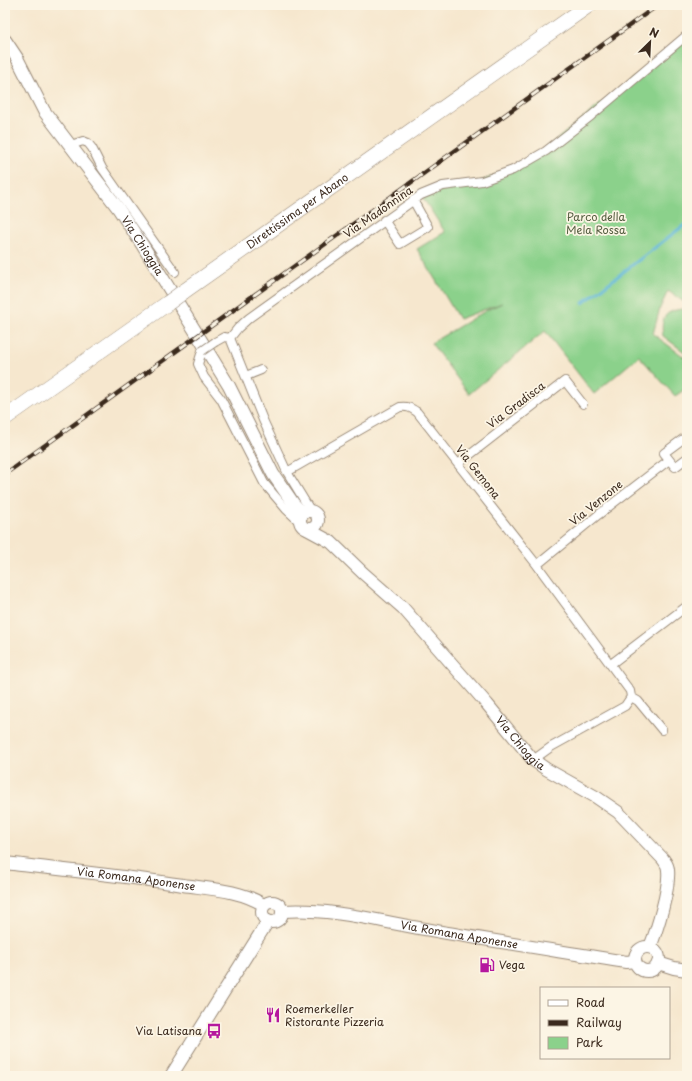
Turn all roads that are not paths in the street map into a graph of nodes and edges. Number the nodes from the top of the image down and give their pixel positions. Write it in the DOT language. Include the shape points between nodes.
graph roads {
  1 [pos="589,5"];
  2 [pos="687,34"];
  3 [pos="5,40"];
  4 [pos="72,148"];
  5 [pos="413,200"];
  6 [pos="384,220"];
  7 [pos="176,272"];
  8 [pos="230,338"];
  9 [pos="261,370"];
  10 [pos="246,376"];
  11 [pos="583,404"];
  12 [pos="5,418"];
  13 [pos="687,436"];
  14 [pos="687,458"];
  15 [pos="669,460"];
  16 [pos="458,464"];
  17 [pos="287,472"];
  18 [pos="308,520"];
  19 [pos="537,565"];
  20 [pos="687,606"];
  21 [pos="611,664"];
  22 [pos="631,697"];
  23 [pos="662,730"];
  24 [pos="533,760"];
  25 [pos="5,863"];
  26 [pos="264,905"];
  27 [pos="283,911"];
  28 [pos="268,921"];
  29 [pos="650,947"];
  30 [pos="635,962"];
  31 [pos="658,963"];
  32 [pos="687,970"];
  33 [pos="171,1076"];
  1 -- 12 [label="highway, Direttissima per Abano, bridge"];
  2 -- 5 [label="street, Via Madonnina" via="546,151 513,170 482,181 443,186"];
  3 -- 4 [label="street, Via Chioggia" via="44,111"];
  4 -- 7 [label="street, Via Chioggia" via="74,144 83,141 88,143 102,168"];
  4 -- 18 [label="street, Via Chioggia" via="118,208 143,246 229,386 273,474"];
  5 -- 6 [label="street, Via Madonnina"];
  5 -- 6 [label="street" via="428,227 400,244"];
  6 -- 8 [label="street, Via Madonnina" via="249,318"];
  8 -- 10 [label="street, Via Chioggia"];
  8 -- 18 [label="street, Via Chioggia, bridge" via="224,337 202,351 198,364 204,377 221,399 264,483 286,509"];
  9 -- 10 [label="street"];
  10 -- 17 [label="street, Via Chioggia"];
  11 -- 16 [label="street, Via Gradisca" via="565,381"];
  13 -- 15 [label="street" via="664,453"];
  14 -- 15 [label="street" via="675,467"];
  15 -- 19 [label="street, Via Venzone"];
  16 -- 17 [label="street, Via Gemona" via="417,412 406,406 400,407"];
  16 -- 19 [label="street, Via Gemona"];
  17 -- 18 [label="street, Via Chioggia"];
  18 -- 24 [label="street, Via Chioggia" via="404,608"];
  19 -- 21 [label="street, Via Gemona"];
  20 -- 21 [label="street"];
  21 -- 22 [label="street, Via Gemona" via="626,684"];
  22 -- 23 [label="street, Via Gemona" via="638,701"];
  22 -- 24 [label="street" via="625,706 551,747"];
  24 -- 29 [label="street, Via Chioggia" via="618,812 667,865 667,882 661,911"];
  25 -- 26 [label="street, Via Romana Aponense" via="220,890 251,897"];
  26 -- 27 [label="street, Via Romana Aponense" via="276,902"];
  26 -- 28 [label="street" via="262,913"];
  27 -- 28 [label="street" via="283,915 277,921"];
  27 -- 30 [label="street, Via Romana Aponense" via="331,912"];
  28 -- 33 [label="street"];
  29 -- 30 [label="street" via="638,950 634,957"];
  29 -- 31 [label="street" via="656,952"];
  30 -- 31 [label="street, Via Romana Aponense" via="646,971"];
  31 -- 32 [label="street"];
}
